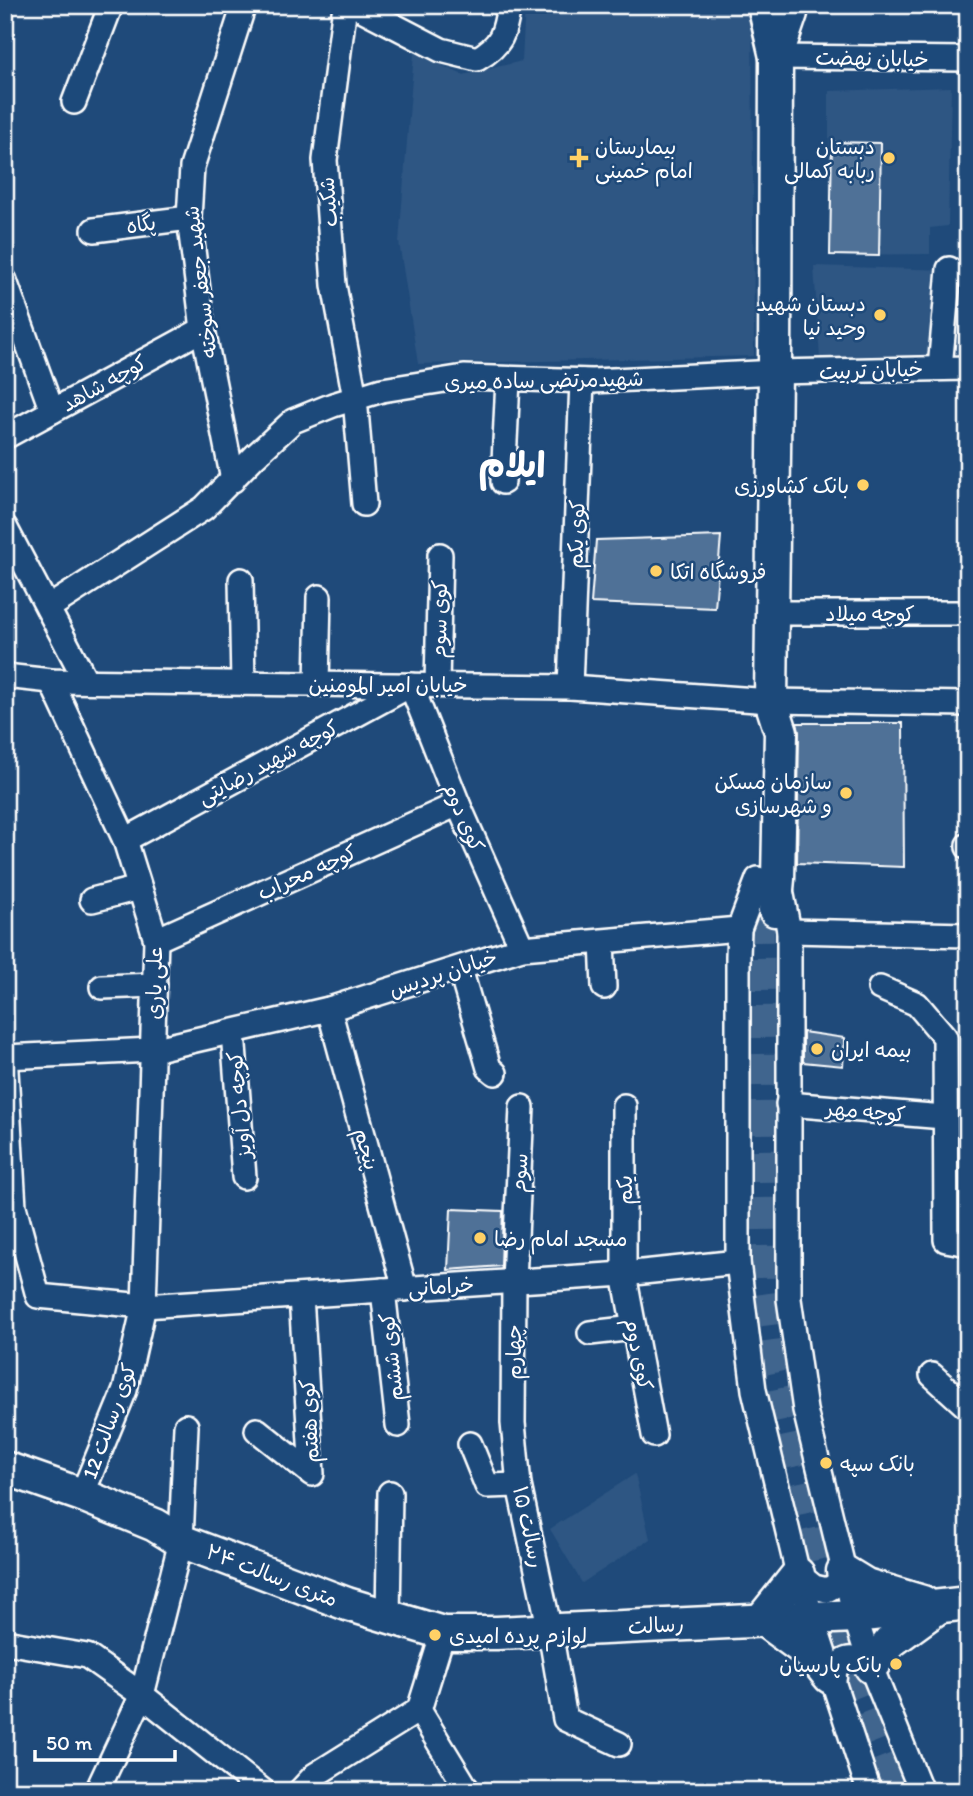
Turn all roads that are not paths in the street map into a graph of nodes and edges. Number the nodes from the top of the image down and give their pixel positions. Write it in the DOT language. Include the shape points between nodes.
graph roads {
  1 [pos="111,5"];
  2 [pos="244,5"];
  3 [pos="345,5"];
  4 [pos="354,5"];
  5 [pos="509,5"];
  6 [pos="764,5"];
  7 [pos="792,5"];
  8 [pos="776,57"];
  9 [pos="968,59"];
  10 [pos="74,102"];
  11 [pos="189,218"];
  12 [pos="94,230"];
  13 [pos="949,269"];
  14 [pos="5,281"];
  15 [pos="203,328"];
  16 [pos="940,368"];
  17 [pos="968,368"];
  18 [pos="775,373"];
  19 [pos="508,380"];
  20 [pos="582,381"];
  21 [pos="355,398"];
  22 [pos="52,411"];
  23 [pos="5,437"];
  24 [pos="233,480"];
  25 [pos="503,482"];
  26 [pos="364,504"];
  27 [pos="5,527"];
  28 [pos="440,555"];
  29 [pos="241,580"];
  30 [pos="319,597"];
  31 [pos="48,608"];
  32 [pos="772,612"];
  33 [pos="968,613"];
  34 [pos="5,676"];
  35 [pos="51,681"];
  36 [pos="86,681"];
  37 [pos="243,683"];
  38 [pos="317,684"];
  39 [pos="437,684"];
  40 [pos="411,685"];
  41 [pos="570,687"];
  42 [pos="771,701"];
  43 [pos="968,705"];
  44 [pos="458,804"];
  45 [pos="125,840"];
  46 [pos="139,888"];
  47 [pos="92,900"];
  48 [pos="766,906"];
  49 [pos="968,935"];
  50 [pos="156,940"];
  51 [pos="602,942"];
  52 [pos="522,948"];
  53 [pos="460,969"];
  54 [pos="155,985"];
  55 [pos="102,987"];
  56 [pos="604,987"];
  57 [pos="880,988"];
  58 [pos="329,1009"];
  59 [pos="233,1032"];
  60 [pos="152,1050"];
  61 [pos="6,1056"];
  62 [pos="495,1073"];
  63 [pos="788,1104"];
  64 [pos="624,1106"];
  65 [pos="522,1107"];
  66 [pos="944,1117"];
  67 [pos="244,1177"];
  68 [pos="968,1244"];
  69 [pos="738,1262"];
  70 [pos="624,1274"];
  71 [pos="514,1281"];
  72 [pos="394,1289"];
  73 [pos="301,1296"];
  74 [pos="144,1306"];
  75 [pos="634,1328"];
  76 [pos="590,1333"];
  77 [pos="932,1375"];
  78 [pos="968,1404"];
  79 [pos="513,1423"];
  80 [pos="398,1424"];
  81 [pos="186,1426"];
  82 [pos="257,1430"];
  83 [pos="654,1435"];
  84 [pos="470,1444"];
  85 [pos="5,1468"];
  86 [pos="519,1485"];
  87 [pos="390,1493"];
  88 [pos="82,1494"];
  89 [pos="181,1541"];
  90 [pos="844,1571"];
  91 [pos="798,1574"];
  92 [pos="953,1605"];
  93 [pos="855,1616"];
  94 [pos="810,1617"];
  95 [pos="388,1618"];
  96 [pos="762,1619"];
  97 [pos="550,1631"];
  98 [pos="443,1633"];
  99 [pos="5,1642"];
  100 [pos="871,1667"];
  101 [pos="830,1677"];
  102 [pos="142,1695"];
  103 [pos="419,1710"];
  104 [pos="619,1744"];
  105 [pos="467,1789"];
  106 [pos="97,1791"];
  107 [pos="263,1791"];
  108 [pos="300,1791"];
  109 [pos="869,1791"];
  110 [pos="921,1791"];
  1 -- 10 [label="street"];
  2 -- 11 [label="street, شهید جعفر سوخته" via="192,167"];
  3 -- 21 [label="street, شکیب" via="325,160 334,285"];
  4 -- 5 [label="street" via="441,50 477,59 494,50 505,30"];
  6 -- 8 [label="main road"];
  7 -- 8 [label="main road"];
  8 -- 9 [label="street, خیابان نهضت"];
  8 -- 18 [label="main road"];
  11 -- 12 [label="street, پگاه"];
  11 -- 15 [label="street, شهید جعفر سوخته"];
  13 -- 16 [label="street"];
  14 -- 22 [label="street"];
  15 -- 22 [label="street, کوچه شاهد"];
  15 -- 24 [label="street, شهید جعفر سوخته"];
  16 -- 17 [label="street, خیابان تربیت"];
  16 -- 18 [label="street, خیابان تربیت"];
  18 -- 20 [label="street, شهیدمرتضی ساده میری"];
  18 -- 32 [label="main road"];
  19 -- 20 [label="street, شهیدمرتضی ساده میری"];
  19 -- 21 [label="street, شهیدمرتضی ساده میری" via="464,377"];
  19 -- 25 [label="street"];
  20 -- 41 [label="street, کوی یکم"];
  21 -- 24 [label="street, شهیدمرتضی ساده میری" via="293,421"];
  21 -- 26 [label="street, شکیب"];
  22 -- 23 [label="street, کوچه شاهد"];
  24 -- 31 [label="street, شهیدمرتضی ساده میری" via="204,508"];
  27 -- 31 [label="street"];
  28 -- 39 [label="street, کوی سوم"];
  29 -- 37 [label="street"];
  30 -- 38 [label="street"];
  31 -- 36 [label="street"];
  32 -- 33 [label="street, کوچه میلاد"];
  32 -- 42 [label="main road"];
  34 -- 35 [label="street, خیابان امیر المومنین"];
  35 -- 36 [label="street, خیابان امیر المومنین"];
  35 -- 45 [label="street, علی یاری"];
  36 -- 37 [label="street, خیابان امیر المومنین"];
  37 -- 38 [label="street, خیابان امیر المومنین"];
  38 -- 40 [label="street, خیابان امیر المومنین"];
  39 -- 40 [label="street, خیابان امیر المومنین"];
  39 -- 41 [label="street, خیابان امیر المومنین"];
  40 -- 44 [label="street, کوی دوم"];
  40 -- 45 [label="street, کوچه شهید رضایتی"];
  41 -- 42 [label="street, خیابان امیر المومنین"];
  42 -- 43 [label="street, خیابان امیر المومنین"];
  42 -- 48 [label="main road" via="759,734"];
  44 -- 50 [label="street, کوچه محراب"];
  44 -- 52 [label="street, کوی دوم"];
  45 -- 46 [label="street, علی یاری"];
  46 -- 47 [label="street"];
  46 -- 50 [label="street, علی یاری"];
  48 -- 49 [label="street, خیابان پردیس"];
  48 -- 51 [label="street, خیابان پردیس"];
  48 -- 63 [label="street"];
  48 -- 69 [label="street"];
  50 -- 54 [label="street, علی یاری"];
  51 -- 52 [label="street, خیابان پردیس"];
  51 -- 56 [label="street"];
  52 -- 53 [label="street, خیابان پردیس"];
  53 -- 58 [label="street, خیابان پردیس"];
  53 -- 62 [label="street" via="489,1069"];
  54 -- 55 [label="street"];
  54 -- 60 [label="street, علی یاری"];
  57 -- 66 [label="street" via="916,1004 945,1037"];
  58 -- 59 [label="street, خیابان پردیس"];
  58 -- 72 [label="street, پنجم"];
  59 -- 60 [label="street, خیابان پردیس"];
  59 -- 67 [label="street, کوچه دل آویز"];
  60 -- 61 [label="street, خیابان پردیس"];
  60 -- 74 [label="street, علی یاری"];
  61 -- 74 [label="street, خرامانی" via="13,1207 38,1296"];
  63 -- 66 [label="street, کوچه مهر"];
  63 -- 90 [label="street" via="789,1299 805,1410"];
  64 -- 70 [label="street, یکم"];
  65 -- 71 [label="street, سوم"];
  66 -- 68 [label="street" via="946,1240"];
  69 -- 70 [label="street, خرامانی"];
  69 -- 91 [label="street" via="754,1390"];
  70 -- 71 [label="street, خرامانی"];
  70 -- 75 [label="street, کوی دوم"];
  71 -- 72 [label="street, خرامانی"];
  71 -- 79 [label="street, چهارم"];
  72 -- 73 [label="street, خرامانی"];
  72 -- 80 [label="street, کوی ششم"];
  73 -- 74 [label="street, خرامانی"];
  73 -- 82 [label="street, کوی هفتم" via="312,1474"];
  74 -- 88 [label="street, کوی رسالت 12" via="125,1390"];
  75 -- 76 [label="street"];
  75 -- 83 [label="street, کوی دوم"];
  77 -- 78 [label="street"];
  79 -- 86 [label="street, رسالت ۱۵"];
  81 -- 89 [label="street"];
  84 -- 86 [label="street" via="487,1486"];
  85 -- 88 [label="main road, ۲۴ متری رسالت"];
  86 -- 97 [label="street, رسالت ۱۵"];
  87 -- 95 [label="street"];
  88 -- 89 [label="main road, ۲۴ متری رسالت"];
  89 -- 95 [label="main road, ۲۴ متری رسالت"];
  89 -- 102 [label="street"];
  90 -- 91 [label="street" via="827,1590 814,1587"];
  90 -- 92 [label="main road" via="866,1585"];
  90 -- 93 [label="street"];
  91 -- 94 [label="street"];
  91 -- 96 [label="main road"];
  92 -- 93 [label="main road, رسالت"];
  92 -- 100 [label="main road" via="890,1642"];
  93 -- 94 [label="main road, رسالت"];
  93 -- 100 [label="street"];
  94 -- 96 [label="main road, رسالت"];
  94 -- 101 [label="street"];
  95 -- 98 [label="main road, ۲۴ متری رسالت"];
  96 -- 97 [label="main road, رسالت"];
  96 -- 101 [label="main road" via="813,1656"];
  97 -- 98 [label="main road, ۲۴ متری رسالت"];
  97 -- 104 [label="street, رسالت ۱۵" via="565,1719"];
  98 -- 103 [label="street"];
  99 -- 102 [label="street" via="87,1656"];
  100 -- 101 [label="street" via="850,1658 840,1662"];
  100 -- 110 [label="street"];
  101 -- 109 [label="street"];
  102 -- 106 [label="street"];
  102 -- 107 [label="street"];
  103 -- 105 [label="street"];
  103 -- 108 [label="street" via="315,1775"];
}
